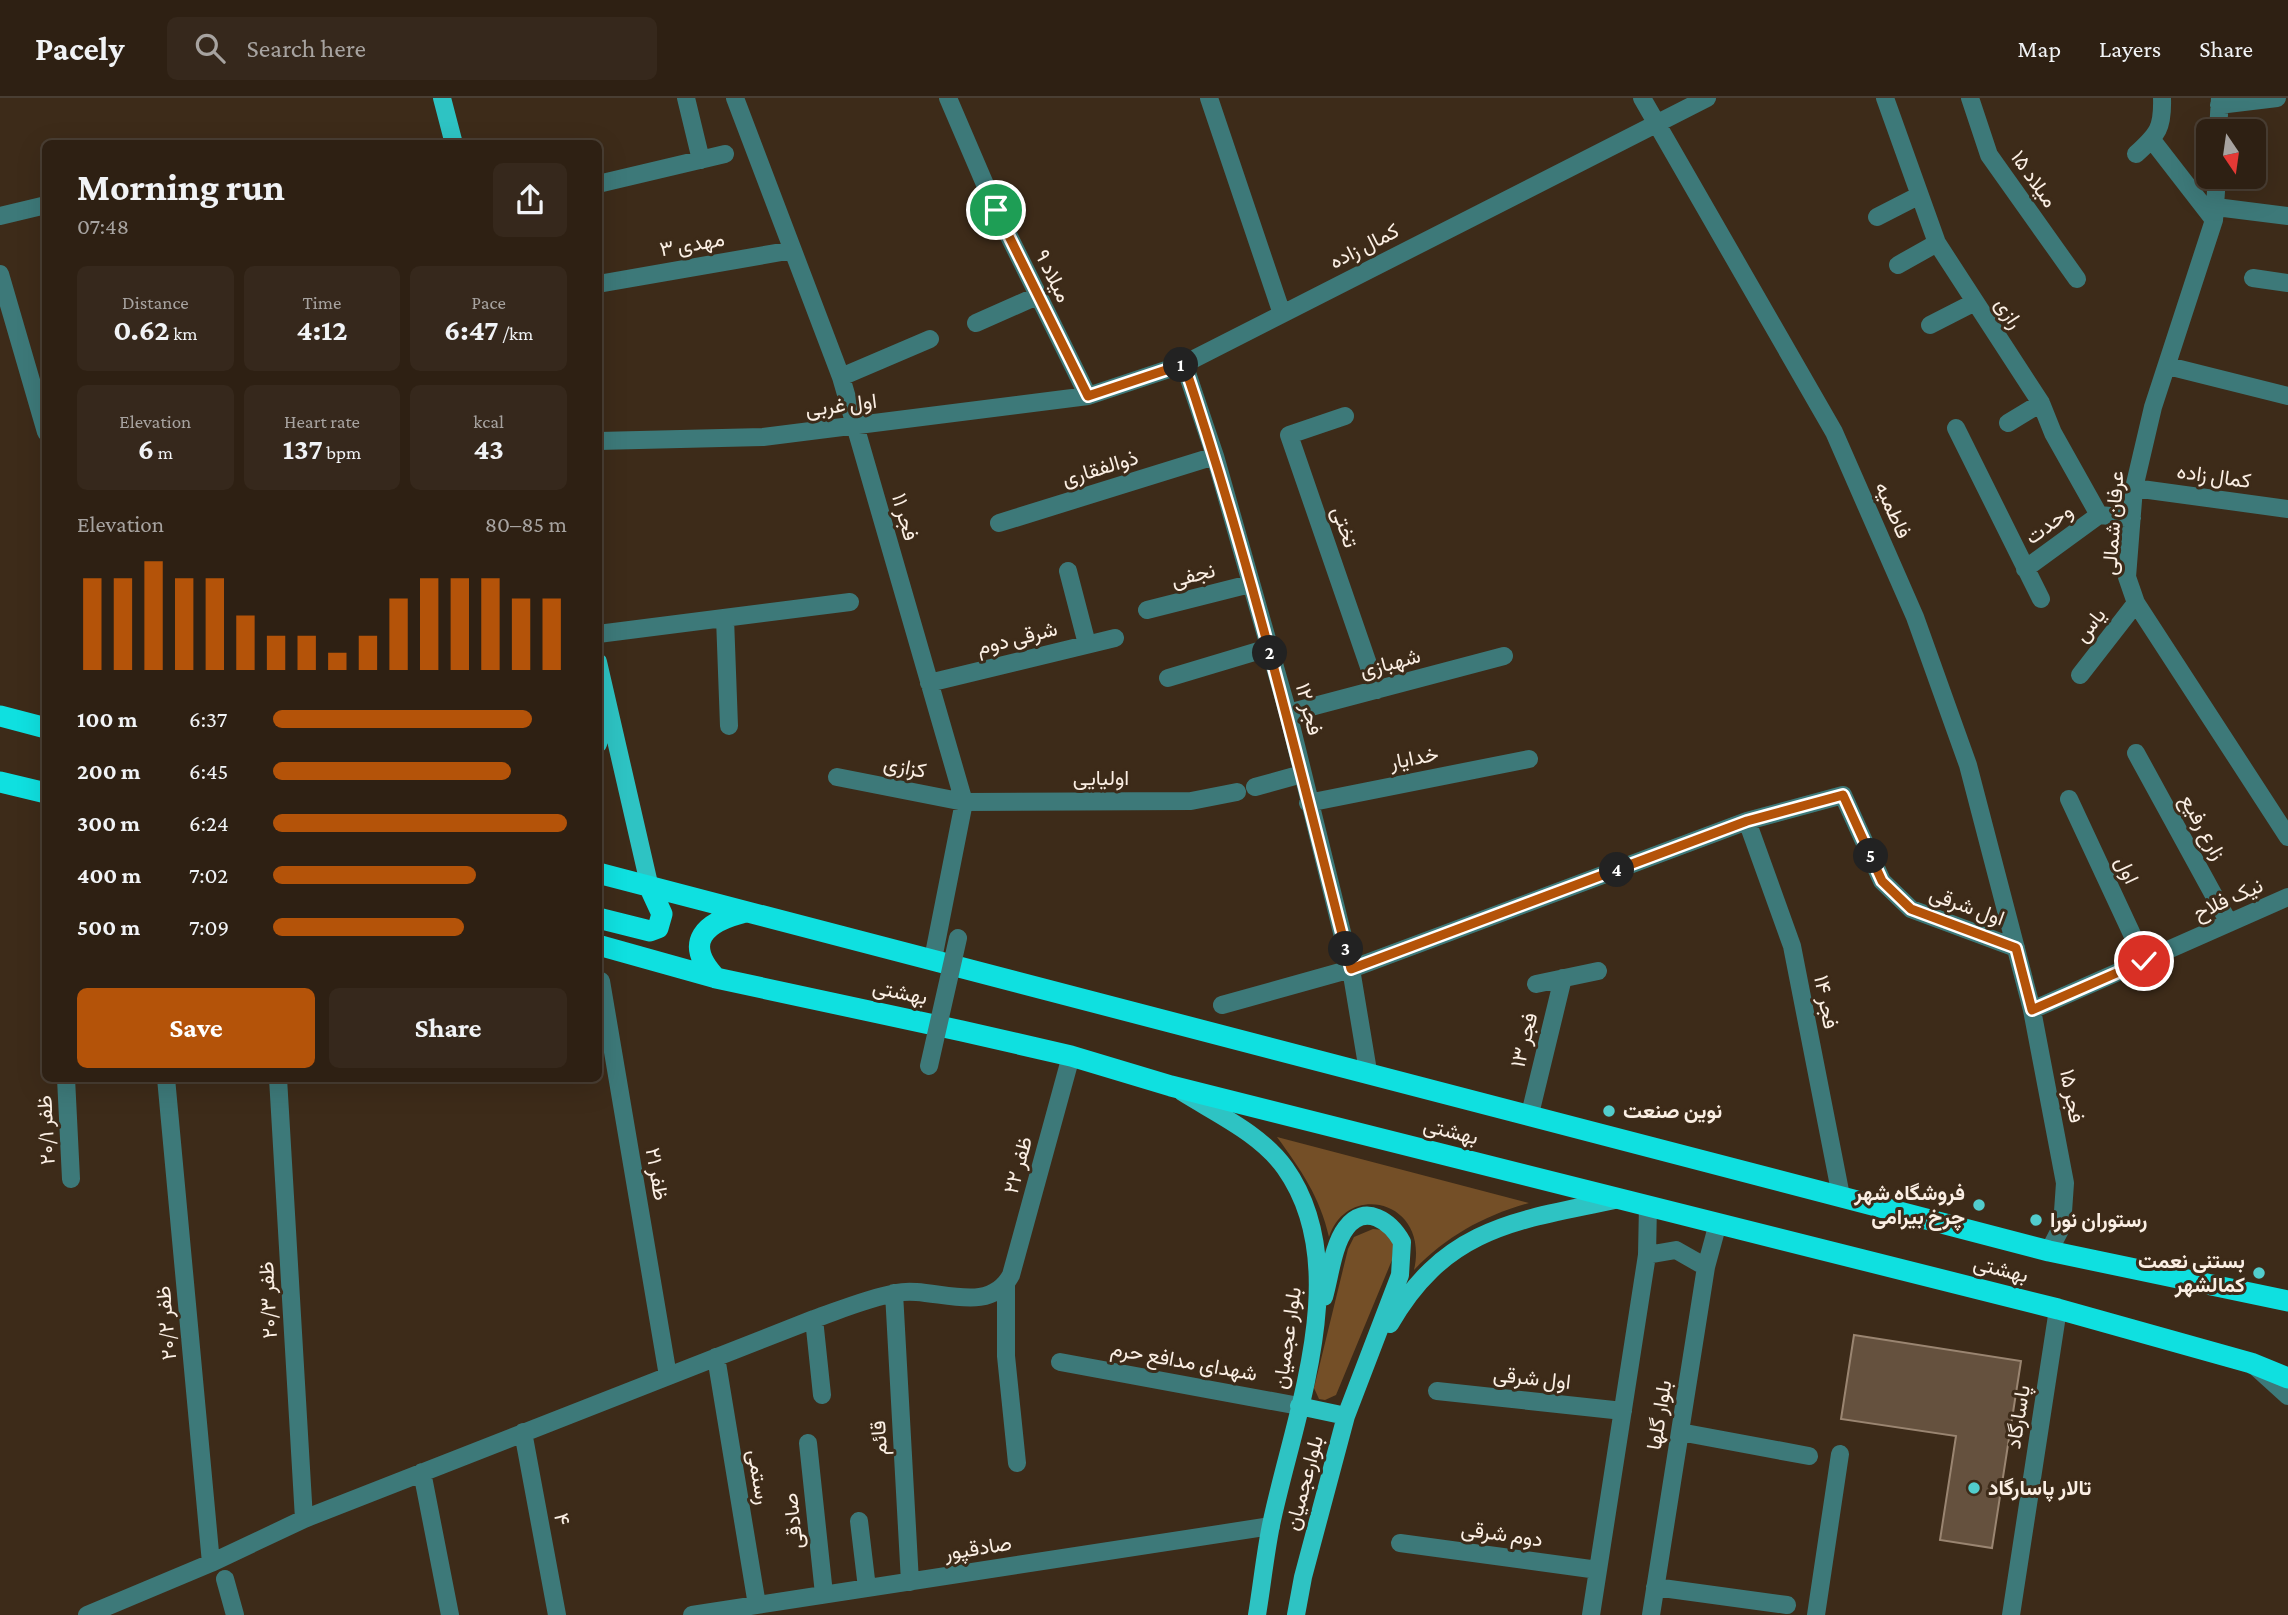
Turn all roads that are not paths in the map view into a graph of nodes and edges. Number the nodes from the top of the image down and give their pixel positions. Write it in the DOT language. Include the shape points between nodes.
graph roads {
  1 [pos="442,98"];
  2 [pos="686,98"];
  3 [pos="735,98"];
  4 [pos="948,98"];
  5 [pos="1209,98"];
  6 [pos="1642,98"];
  7 [pos="1707,98"];
  8 [pos="1885,98"];
  9 [pos="1970,98"];
  10 [pos="2162,98"];
  11 [pos="2277,98"];
  12 [pos="2220,101"];
  13 [pos="2219,119"];
  14 [pos="1655,122"];
  15 [pos="2152,139"];
  16 [pos="453,140"];
  17 [pos="725,153"];
  18 [pos="2136,154"];
  19 [pos="701,160"];
  20 [pos="602,183"];
  21 [pos="2216,189"];
  22 [pos="1918,196"];
  23 [pos="42,206"];
  24 [pos="2215,214"];
  25 [pos="0,216"];
  26 [pos="2288,216"];
  27 [pos="1877,217"];
  28 [pos="1937,243"];
  29 [pos="793,250"];
  30 [pos="1898,265"];
  31 [pos="0,274"];
  32 [pos="2253,278"];
  33 [pos="2077,279"];
  34 [pos="602,283"];
  35 [pos="2288,283"];
  36 [pos="1037,296"];
  37 [pos="1975,302"];
  38 [pos="5,307"];
  39 [pos="1282,314"];
  40 [pos="976,323"];
  41 [pos="1930,325"];
  42 [pos="930,339"];
  43 [pos="1184,364"];
  44 [pos="2168,366"];
  45 [pos="841,377"];
  46 [pos="1088,396"];
  47 [pos="2288,396"];
  48 [pos="2041,403"];
  49 [pos="1345,416"];
  50 [pos="42,420"];
  51 [pos="2008,423"];
  52 [pos="855,427"];
  53 [pos="1956,428"];
  54 [pos="602,441"];
  55 [pos="1215,456"];
  56 [pos="2134,488"];
  57 [pos="2288,509"];
  58 [pos="2099,515"];
  59 [pos="2132,518"];
  60 [pos="999,523"];
  61 [pos="2025,569"];
  62 [pos="1068,571"];
  63 [pos="1250,584"];
  64 [pos="2041,599"];
  65 [pos="850,602"];
  66 [pos="2136,603"];
  67 [pos="1147,610"];
  68 [pos="725,618"];
  69 [pos="602,633"];
  70 [pos="1115,638"];
  71 [pos="1087,645"];
  72 [pos="1268,648"];
  73 [pos="1504,656"];
  74 [pos="602,675"];
  75 [pos="2080,675"];
  76 [pos="1168,678"];
  77 [pos="929,683"];
  78 [pos="1377,690"];
  79 [pos="609,698"];
  80 [pos="1288,713"];
  81 [pos="0,716"];
  82 [pos="729,726"];
  83 [pos="42,727"];
  84 [pos="602,727"];
  85 [pos="2136,753"];
  86 [pos="1529,759"];
  87 [pos="1302,774"];
  88 [pos="837,777"];
  89 [pos="0,782"];
  90 [pos="1255,787"];
  91 [pos="42,792"];
  92 [pos="1237,792"];
  93 [pos="2069,799"];
  94 [pos="964,802"];
  95 [pos="1308,803"];
  96 [pos="1747,821"];
  97 [pos="2288,838"];
  98 [pos="602,874"];
  99 [pos="650,888"];
  100 [pos="2288,897"];
  101 [pos="745,912"];
  102 [pos="602,919"];
  103 [pos="2230,923"];
  104 [pos="958,938"];
  105 [pos="602,945"];
  106 [pos="2016,948"];
  107 [pos="933,959"];
  108 [pos="2144,961"];
  109 [pos="1351,969"];
  110 [pos="1598,971"];
  111 [pos="716,978"];
  112 [pos="1563,978"];
  113 [pos="1536,984"];
  114 [pos="602,987"];
  115 [pos="1222,1005"];
  116 [pos="2032,1010"];
  117 [pos="1071,1056"];
  118 [pos="929,1066"];
  119 [pos="1368,1071"];
  120 [pos="66,1082"];
  121 [pos="166,1082"];
  122 [pos="278,1082"];
  123 [pos="1171,1086"];
  124 [pos="1530,1114"];
  125 [pos="71,1179"];
  126 [pos="1841,1196"];
  127 [pos="1621,1199"];
  128 [pos="1647,1205"];
  129 [pos="1718,1223"];
  130 [pos="2049,1251"];
  131 [pos="1647,1255"];
  132 [pos="1706,1267"];
  133 [pos="1006,1284"];
  134 [pos="894,1293"];
  135 [pos="2288,1301"];
  136 [pos="2058,1309"];
  137 [pos="814,1319"];
  138 [pos="1312,1344"];
  139 [pos="716,1357"];
  140 [pos="1060,1362"];
  141 [pos="2251,1363"];
  142 [pos="1366,1366"];
  143 [pos="668,1376"];
  144 [pos="2288,1378"];
  145 [pos="1437,1391"];
  146 [pos="822,1395"];
  147 [pos="2288,1396"];
  148 [pos="1299,1406"];
  149 [pos="1623,1411"];
  150 [pos="1346,1416"];
  151 [pos="523,1432"];
  152 [pos="1680,1432"];
  153 [pos="808,1443"];
  154 [pos="1840,1454"];
  155 [pos="1809,1456"];
  156 [pos="1017,1463"];
  157 [pos="422,1472"];
  158 [pos="304,1519"];
  159 [pos="859,1521"];
  160 [pos="1271,1526"];
  161 [pos="1399,1543"];
  162 [pos="211,1563"];
  163 [pos="1598,1570"];
  164 [pos="225,1578"];
  165 [pos="910,1582"];
  166 [pos="1655,1587"];
  167 [pos="867,1588"];
  168 [pos="824,1594"];
  169 [pos="757,1605"];
  170 [pos="1787,1605"];
  171 [pos="801,1607"];
  172 [pos="87,1615"];
  173 [pos="234,1615"];
  174 [pos="450,1615"];
  175 [pos="557,1615"];
  176 [pos="692,1615"];
  177 [pos="1257,1615"];
  178 [pos="1296,1615"];
  179 [pos="1591,1615"];
  180 [pos="1651,1615"];
  181 [pos="1816,1615"];
  182 [pos="2011,1615"];
  1 -- 16 [label="main road"];
  2 -- 19 [label="street"];
  3 -- 29 [label="street, فجر ۱۱"];
  4 -- 36 [label="street, میلاد ۹"];
  5 -- 39 [label="street"];
  6 -- 14 [label="street"];
  7 -- 14 [label="street, کمال زاده"];
  8 -- 22 [label="street, رازی"];
  9 -- 33 [label="street, میلاد ۱۵" via="1989,155"];
  10 -- 15 [label="street" via="2163,122"];
  11 -- 12 [label="street"];
  12 -- 13 [label="street"];
  14 -- 39 [label="street, کمال زاده"];
  14 -- 106 [label="street, فاطمیه" via="1845,456 1915,617 1968,765"];
  15 -- 18 [label="street"];
  15 -- 24 [label="street"];
  17 -- 19 [label="street"];
  19 -- 20 [label="street"];
  21 -- 24 [label="street, عرفان شمالی"];
  22 -- 27 [label="street"];
  22 -- 28 [label="street, رازی"];
  23 -- 25 [label="street"];
  24 -- 26 [label="street"];
  24 -- 44 [label="street, عرفان شمالی"];
  28 -- 30 [label="street"];
  28 -- 37 [label="street, رازی"];
  29 -- 34 [label="street, مهدی ۳"];
  29 -- 45 [label="street, فجر ۱۱"];
  31 -- 38 [label="street"];
  32 -- 35 [label="street"];
  36 -- 40 [label="street"];
  36 -- 46 [label="street, میلاد ۹"];
  37 -- 41 [label="street"];
  37 -- 48 [label="street, رازی"];
  38 -- 50 [label="street"];
  39 -- 43 [label="street, کمال زاده"];
  42 -- 45 [label="street"];
  43 -- 46 [label="street, کمال زاده"];
  43 -- 55 [label="street, فجر ۱۲"];
  44 -- 47 [label="street"];
  44 -- 56 [label="street, عرفان شمالی"];
  45 -- 52 [label="street, فجر ۱۱"];
  46 -- 52 [label="street, اول غربی"];
  48 -- 51 [label="street"];
  48 -- 58 [label="street, رازی"];
  49 -- 78 [label="street, تختی" via="1289,435"];
  52 -- 54 [label="street, اول غربی" via="762,437"];
  52 -- 77 [label="street, فجر ۱۱"];
  53 -- 61 [label="street"];
  55 -- 60 [label="street, ذوالفقاری"];
  55 -- 63 [label="street, فجر ۱۲"];
  56 -- 57 [label="street, کمال زاده"];
  56 -- 59 [label="street, عرفان شمالی"];
  58 -- 59 [label="street"];
  58 -- 61 [label="street, وحدت"];
  59 -- 66 [label="street, عرفان شمالی" via="2127,577"];
  61 -- 64 [label="street"];
  62 -- 71 [label="street"];
  63 -- 67 [label="street, نجفی"];
  63 -- 72 [label="street, فجر ۱۲"];
  65 -- 68 [label="street"];
  66 -- 75 [label="street, یاس"];
  66 -- 97 [label="street, عرفان شمالی"];
  68 -- 69 [label="street"];
  68 -- 82 [label="street"];
  70 -- 71 [label="street, شرقی دوم"];
  71 -- 77 [label="street, شرقی دوم"];
  72 -- 76 [label="street"];
  72 -- 80 [label="street, فجر ۱۲"];
  73 -- 78 [label="street, شهبازی"];
  74 -- 79 [label="main road"];
  77 -- 94 [label="street, فجر ۱۱"];
  78 -- 80 [label="street, شهبازی"];
  79 -- 84 [label="main road"];
  79 -- 99 [label="main road"];
  80 -- 87 [label="street, فجر ۱۲"];
  81 -- 83 [label="highway"];
  85 -- 103 [label="street, زارع رفیع"];
  86 -- 95 [label="street, خدایار"];
  87 -- 90 [label="street"];
  87 -- 95 [label="street, فجر ۱۲"];
  88 -- 94 [label="street, کزازی"];
  89 -- 91 [label="highway"];
  92 -- 94 [label="street, اولیایی" via="1191,801"];
  93 -- 108 [label="street, اول"];
  94 -- 107 [label="street, فجر ۱۱"];
  95 -- 109 [label="street, فجر ۱۲"];
  96 -- 106 [label="street, اول شرقی" via="1843,795 1882,881 1911,909"];
  96 -- 109 [label="street"];
  96 -- 126 [label="street, فجر ۱۴" via="1792,946"];
  98 -- 99 [label="highway, بهشتی"];
  99 -- 101 [label="highway, بهشتی"];
  99 -- 102 [label="highway" via="662,914 658,928 650,931"];
  100 -- 103 [label="street, نیک فلاح"];
  101 -- 107 [label="highway, بهشتی"];
  101 -- 111 [label="highway" via="723,917 701,938 699,954"];
  103 -- 108 [label="street, نیک فلاح"];
  104 -- 118 [label="street, bridge"];
  105 -- 111 [label="highway, بهشتی"];
  106 -- 116 [label="street, فجر ۱۵"];
  107 -- 119 [label="highway, بهشتی"];
  108 -- 116 [label="street, نیک فلاح"];
  109 -- 115 [label="street"];
  109 -- 119 [label="street, فجر ۱۲"];
  110 -- 112 [label="street"];
  111 -- 117 [label="highway, بهشتی"];
  112 -- 113 [label="street"];
  112 -- 124 [label="street, فجر ۱۳"];
  114 -- 143 [label="street, ظفر ۲۱"];
  116 -- 130 [label="street, فجر ۱۵" via="2065,1183 2062,1226"];
  117 -- 123 [label="highway, بهشتی"];
  117 -- 133 [label="street, ظفر ۲۲"];
  119 -- 124 [label="highway, بهشتی"];
  120 -- 125 [label="street, ظفر ۲۰/۱"];
  121 -- 162 [label="street, ظفر ۲۰/۲"];
  122 -- 158 [label="street, ظفر ۲۰/۳"];
  123 -- 127 [label="highway, بهشتی"];
  123 -- 138 [label="main road, بلوار عجمیان" via="1260,1142 1285,1168 1314,1239 1318,1290"];
  124 -- 126 [label="highway, بهشتی"];
  126 -- 130 [label="highway, بهشتی"];
  127 -- 128 [label="highway, بهشتی"];
  127 -- 142 [label="main road" via="1514,1222 1480,1234 1451,1252 1404,1301"];
  128 -- 129 [label="highway, بهشتی"];
  128 -- 131 [label="street, بلوار گلها"];
  129 -- 132 [label="street, بلوار گلها"];
  129 -- 136 [label="highway, بهشتی"];
  130 -- 135 [label="highway, بهشتی"];
  131 -- 132 [label="street" via="1676,1250"];
  131 -- 149 [label="street, بلوار گلها"];
  132 -- 152 [label="street, بلوار گلها"];
  133 -- 134 [label="street" via="985,1296 970,1298"];
  133 -- 156 [label="street, ظفر ۲۲" via="1006,1356"];
  134 -- 137 [label="street"];
  134 -- 165 [label="street, قائم"];
  136 -- 141 [label="highway, بهشتی"];
  136 -- 182 [label="street, پاسارگاد"];
  137 -- 139 [label="street"];
  137 -- 146 [label="street"];
  138 -- 142 [label="main road" via="1346,1227 1372,1215 1384,1220 1402,1242 1403,1254 1400,1275"];
  138 -- 148 [label="main road, بلوار عجمیان"];
  139 -- 143 [label="street"];
  139 -- 169 [label="street, رستمی"];
  140 -- 148 [label="street, شهدای مدافع حرم"];
  141 -- 144 [label="highway, بهشتی"];
  141 -- 147 [label="street"];
  142 -- 150 [label="main road, بلوارعجمیان"];
  143 -- 151 [label="street"];
  145 -- 149 [label="street, اول شرقی"];
  148 -- 150 [label="main road"];
  148 -- 160 [label="main road, بلوار عجمیان"];
  149 -- 163 [label="street, بلوار گلها"];
  150 -- 178 [label="main road, بلوارعجمیان"];
  151 -- 157 [label="street"];
  151 -- 175 [label="street, ۴"];
  152 -- 155 [label="street"];
  152 -- 166 [label="street, بلوار گلها"];
  153 -- 168 [label="street, صادقی"];
  154 -- 181 [label="street"];
  157 -- 158 [label="street"];
  157 -- 174 [label="street"];
  158 -- 162 [label="street"];
  159 -- 167 [label="street"];
  160 -- 165 [label="street, صادقپور"];
  160 -- 177 [label="main road, بلوار عجمیان"];
  161 -- 163 [label="street, دوم شرقی"];
  162 -- 172 [label="street"];
  163 -- 179 [label="street, بلوار گلها"];
  164 -- 173 [label="street"];
  165 -- 167 [label="street, صادقپور"];
  166 -- 170 [label="street"];
  166 -- 180 [label="street, بلوار گلها"];
  167 -- 168 [label="street, صادقپور"];
  168 -- 171 [label="street, صادقپور"];
  169 -- 171 [label="street, صادقپور"];
  169 -- 176 [label="street, صادقپور"];
}
